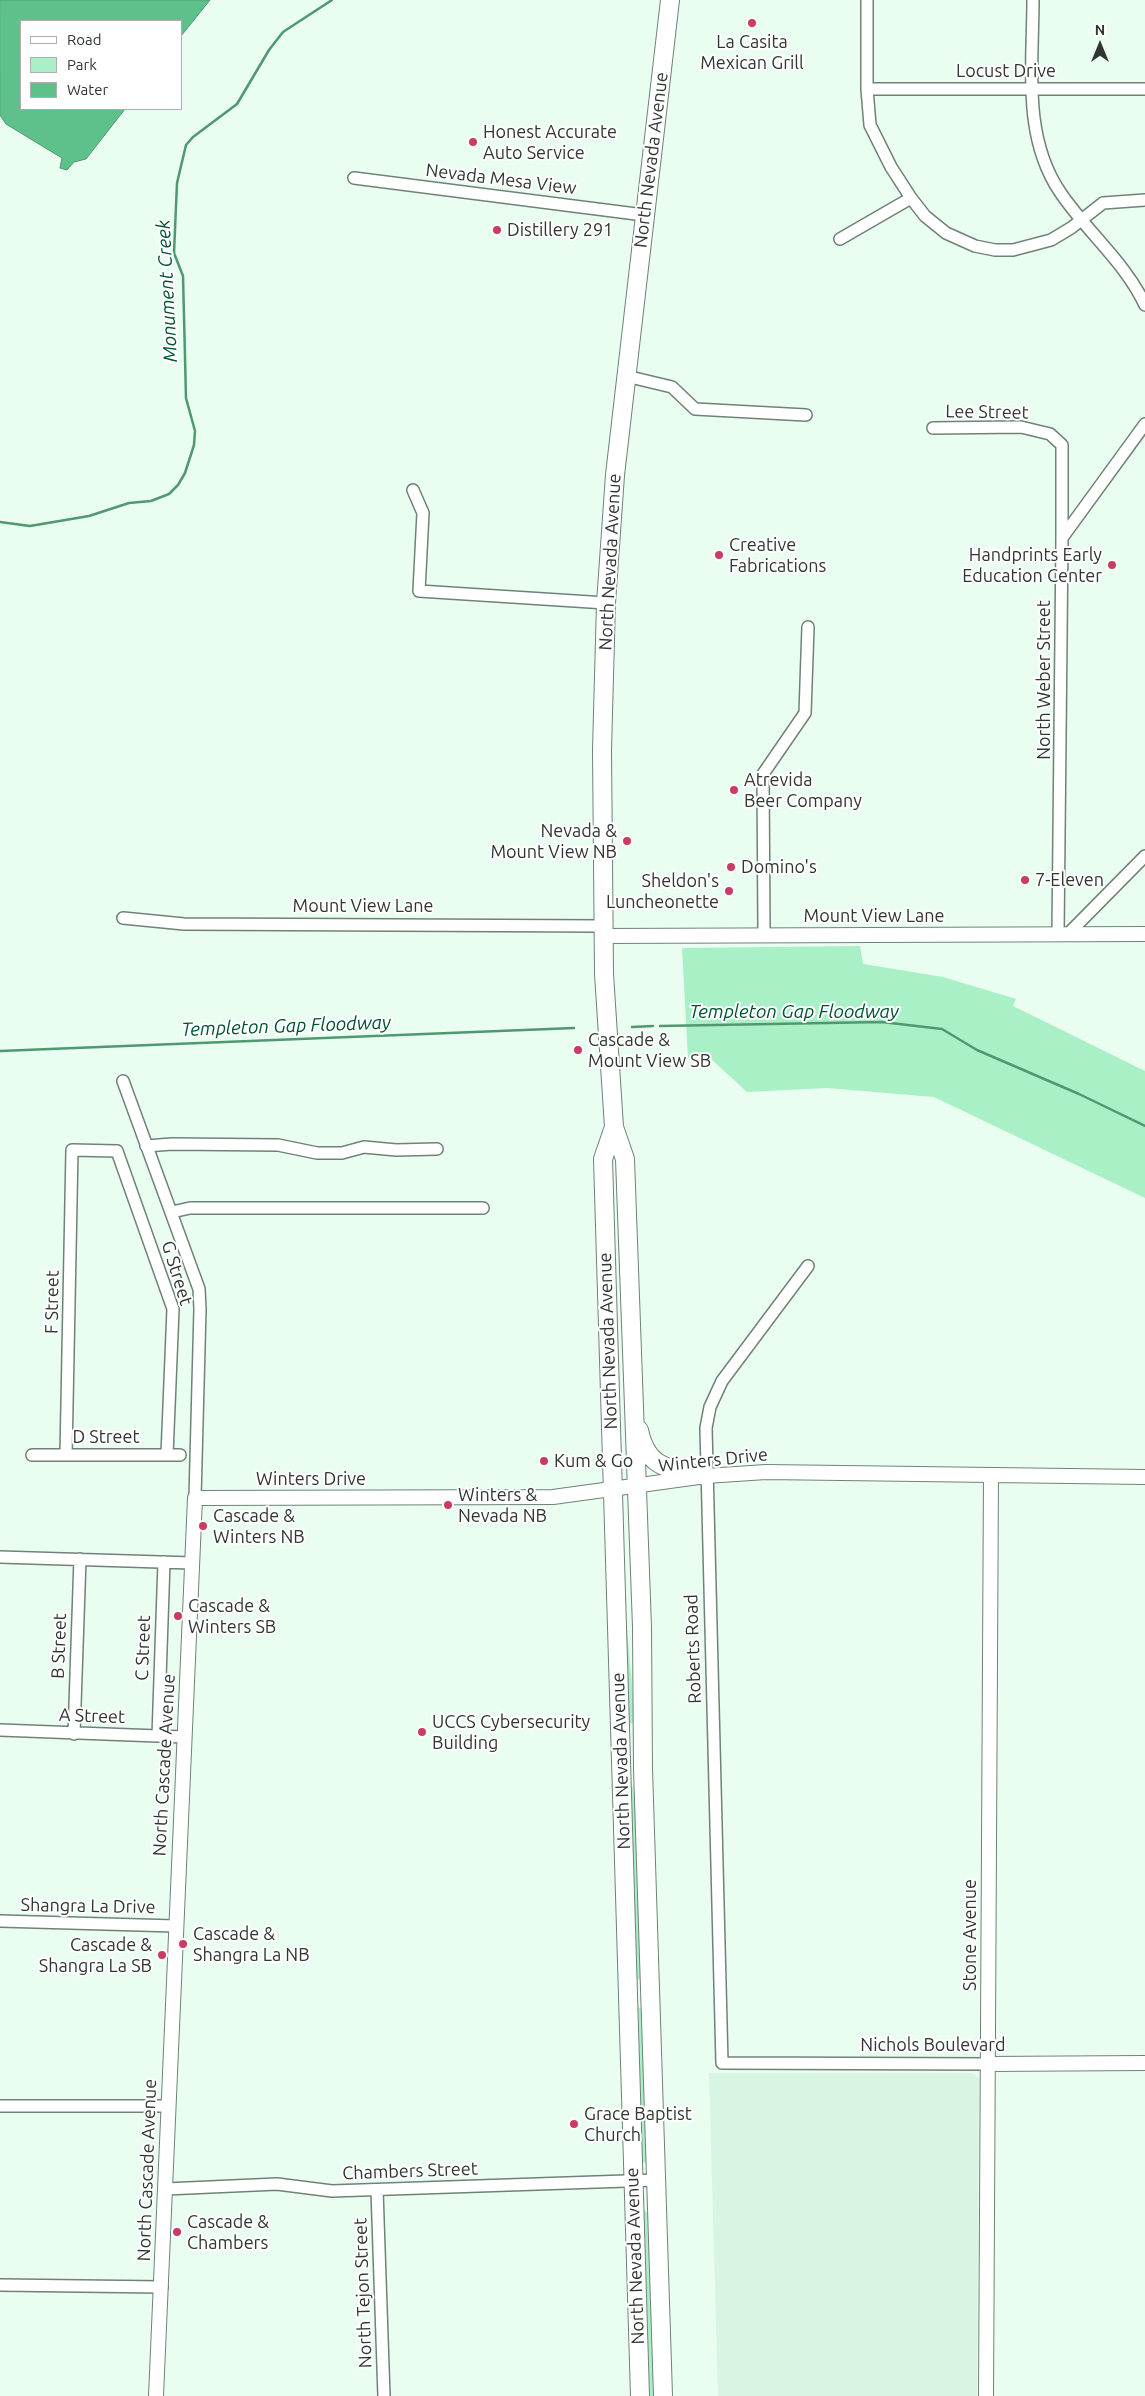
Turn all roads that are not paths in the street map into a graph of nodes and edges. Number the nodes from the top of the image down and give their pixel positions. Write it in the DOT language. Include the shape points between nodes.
graph roads {
  1 [pos="670,0"];
  2 [pos="868,0"];
  3 [pos="1032,0"];
  4 [pos="867,89"];
  5 [pos="1033,89"];
  6 [pos="1145,89"];
  7 [pos="354,178"];
  8 [pos="910,198"];
  9 [pos="1145,200"];
  10 [pos="644,215"];
  11 [pos="1082,218"];
  12 [pos="840,239"];
  13 [pos="1145,305"];
  14 [pos="626,376"];
  15 [pos="806,415"];
  16 [pos="1145,424"];
  17 [pos="933,428"];
  18 [pos="413,490"];
  19 [pos="1062,538"];
  20 [pos="606,603"];
  21 [pos="808,627"];
  22 [pos="1145,856"];
  23 [pos="123,918"];
  24 [pos="603,931"];
  25 [pos="764,934"];
  26 [pos="1063,934"];
  27 [pos="1145,934"];
  28 [pos="123,1081"];
  29 [pos="614,1127"];
  30 [pos="146,1146"];
  31 [pos="437,1149"];
  32 [pos="72,1150"];
  33 [pos="483,1208"];
  34 [pos="172,1212"];
  35 [pos="808,1266"];
  36 [pos="633,1403"];
  37 [pos="32,1455"];
  38 [pos="66,1455"];
  39 [pos="167,1455"];
  40 [pos="187,1455"];
  41 [pos="991,1475"];
  42 [pos="706,1476"];
  43 [pos="1145,1477"];
  44 [pos="636,1487"];
  45 [pos="613,1489"];
  46 [pos="195,1498"];
  47 [pos="0,1557"];
  48 [pos="80,1560"];
  49 [pos="164,1562"];
  50 [pos="192,1564"];
  51 [pos="0,1730"];
  52 [pos="74,1734"];
  53 [pos="158,1736"];
  54 [pos="184,1737"];
  55 [pos="643,1769"];
  56 [pos="621,1770"];
  57 [pos="0,1921"];
  58 [pos="175,1926"];
  59 [pos="650,1992"];
  60 [pos="628,1993"];
  61 [pos="722,2063"];
  62 [pos="1145,2063"];
  63 [pos="988,2064"];
  64 [pos="0,2106"];
  65 [pos="168,2106"];
  66 [pos="655,2180"];
  67 [pos="633,2181"];
  68 [pos="166,2188"];
  69 [pos="377,2190"];
  70 [pos="0,2285"];
  71 [pos="162,2287"];
  72 [pos="156,2396"];
  73 [pos="384,2396"];
  74 [pos="640,2396"];
  75 [pos="663,2396"];
  76 [pos="986,2396"];
  1 -- 10 [label="main road, North Nevada Avenue"];
  2 -- 4 [label="street"];
  3 -- 5 [label="street"];
  4 -- 5 [label="street, Locust Drive"];
  4 -- 8 [label="street" via="870,125"];
  5 -- 6 [label="street, Locust Drive"];
  5 -- 11 [label="street" via="1034,128 1042,157 1060,192"];
  7 -- 10 [label="street, Nevada Mesa View"];
  8 -- 11 [label="street" via="946,234 995,250 1014,250 1050,240"];
  8 -- 12 [label="street"];
  9 -- 11 [label="street" via="1103,203"];
  10 -- 14 [label="main road, North Nevada Avenue"];
  11 -- 13 [label="street" via="1132,282"];
  14 -- 15 [label="street" via="672,387 695,410"];
  14 -- 20 [label="main road, North Nevada Avenue"];
  16 -- 19 [label="street"];
  17 -- 19 [label="street, Lee Street" via="1020,427 1050,434 1062,445"];
  18 -- 20 [label="street" via="423,513 419,592"];
  19 -- 26 [label="street, North Weber Street"];
  20 -- 24 [label="main road, North Nevada Avenue" via="602,750"];
  21 -- 25 [label="street" via="804,714 763,774"];
  22 -- 26 [label="street"];
  23 -- 24 [label="street, Mount View Lane" via="184,924"];
  24 -- 25 [label="street, Mount View Lane"];
  24 -- 29 [label="main road, North Nevada Avenue"];
  25 -- 26 [label="street, Mount View Lane"];
  26 -- 27 [label="street, Mount View Lane"];
  28 -- 30 [label="street, North Cascade Avenue"];
  29 -- 36 [label="main road, North Nevada Avenue" via="625,1158"];
  29 -- 45 [label="main road, North Nevada Avenue" via="602,1159"];
  30 -- 31 [label="street" via="278,1145 317,1153 342,1153 364,1147"];
  30 -- 34 [label="street, North Cascade Avenue"];
  32 -- 38 [label="street, F Street"];
  32 -- 39 [label="street, G Street" via="117,1151 173,1309"];
  33 -- 34 [label="street" via="190,1208"];
  34 -- 40 [label="street, North Cascade Avenue" via="200,1298"];
  35 -- 42 [label="street, Roberts Road" via="722,1381 715,1395 706,1428"];
  36 -- 42 [label="main road" via="641,1439 653,1461"];
  36 -- 44 [label="main road, North Nevada Avenue"];
  37 -- 38 [label="street, D Street"];
  38 -- 39 [label="street, D Street"];
  39 -- 40 [label="street, D Street"];
  40 -- 46 [label="street, North Cascade Avenue"];
  41 -- 42 [label="street, Winters Drive" via="766,1472"];
  41 -- 43 [label="street, Winters Drive"];
  41 -- 63 [label="street, Stone Avenue"];
  42 -- 44 [label="street, Winters Drive"];
  42 -- 61 [label="street, Roberts Road"];
  44 -- 45 [label="street, Winters Drive"];
  44 -- 55 [label="main road, North Nevada Avenue" via="642,1627"];
  45 -- 46 [label="street, Winters Drive" via="580,1495 527,1498"];
  45 -- 56 [label="main road, North Nevada Avenue"];
  46 -- 50 [label="street, North Cascade Avenue"];
  47 -- 48 [label="street"];
  48 -- 49 [label="street"];
  48 -- 52 [label="street, B Street"];
  49 -- 50 [label="street"];
  49 -- 53 [label="street, C Street"];
  50 -- 54 [label="street, North Cascade Avenue"];
  51 -- 52 [label="street, A Street"];
  52 -- 53 [label="street, A Street"];
  53 -- 54 [label="street, A Street"];
  54 -- 58 [label="street, North Cascade Avenue"];
  55 -- 56 [label="street"];
  55 -- 59 [label="main road, North Nevada Avenue"];
  56 -- 60 [label="main road, North Nevada Avenue"];
  57 -- 58 [label="street, Shangra La Drive"];
  58 -- 65 [label="street, North Cascade Avenue"];
  59 -- 60 [label="street"];
  59 -- 66 [label="main road, North Nevada Avenue"];
  60 -- 67 [label="main road, North Nevada Avenue"];
  61 -- 63 [label="street, Nichols Boulevard"];
  62 -- 63 [label="street, Nichols Boulevard"];
  63 -- 76 [label="street, Stone Avenue"];
  64 -- 65 [label="street"];
  65 -- 68 [label="street, North Cascade Avenue"];
  66 -- 67 [label="street, Chambers Street"];
  66 -- 75 [label="main road, North Nevada Avenue"];
  67 -- 69 [label="street, Chambers Street"];
  67 -- 74 [label="main road, North Nevada Avenue"];
  68 -- 69 [label="street, Chambers Street" via="277,2184 326,2191"];
  68 -- 71 [label="street, North Cascade Avenue"];
  69 -- 73 [label="street, North Tejon Street"];
  70 -- 71 [label="street"];
  71 -- 72 [label="street, North Cascade Avenue"];
}
